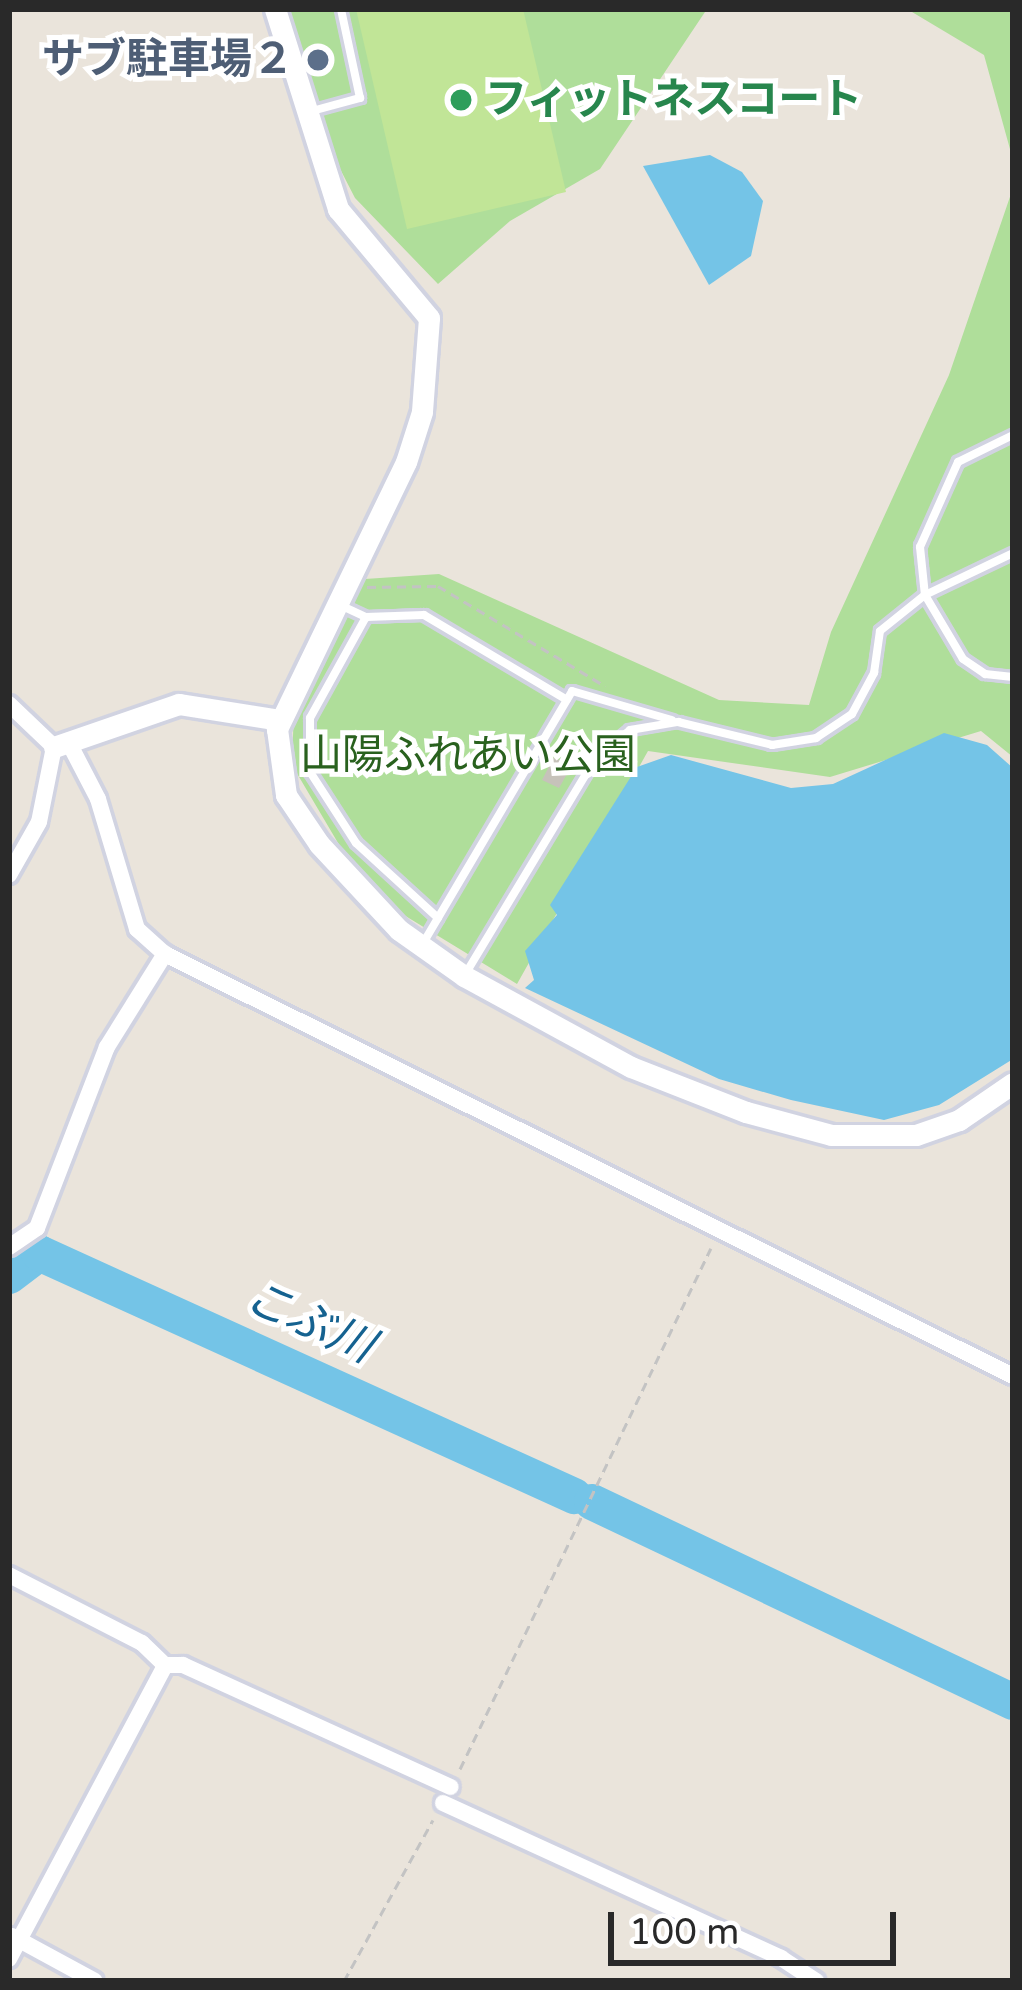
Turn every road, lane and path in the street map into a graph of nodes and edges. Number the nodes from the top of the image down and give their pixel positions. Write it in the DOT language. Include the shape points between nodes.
graph roads {
  1 [pos="274,9"];
  2 [pos="340,9"];
  3 [pos="305,113"];
  4 [pos="1013,435"];
  5 [pos="1013,553"];
  6 [pos="349,580"];
  7 [pos="925,595"];
  8 [pos="336,603"];
  9 [pos="367,617"];
  10 [pos="1013,677"];
  11 [pos="567,700"];
  12 [pos="608,702"];
  13 [pos="9,704"];
  14 [pos="280,720"];
  15 [pos="678,722"];
  16 [pos="62,745"];
  17 [pos="9,875"];
  18 [pos="438,918"];
  19 [pos="422,946"];
  20 [pos="165,953"];
  21 [pos="464,976"];
  22 [pos="1013,1083"];
  23 [pos="718,1232"];
  24 [pos="11,1240"];
  25 [pos="1013,1376"];
  26 [pos="9,1575"];
  27 [pos="165,1665"];
  28 [pos="447,1795"];
  29 [pos="14,1937"];
  30 [pos="9,1959"];
  31 [pos="95,1981"];
  32 [pos="344,1981"];
  33 [pos="816,1981"];
  1 -- 3 [label="street"];
  2 -- 3 [label="lane" via="360,98"];
  3 -- 6 [label="street" via="338,209 428,318 417,428"];
  4 -- 7 [label="lane" via="958,462 920,548"];
  5 -- 7 [label="lane"];
  6 -- 8 [label="street"];
  6 -- 12 [label="path" via="361,587 437,586 604,684"];
  7 -- 10 [label="lane" via="963,659 985,674"];
  7 -- 15 [label="lane" via="880,632 874,673 852,714 816,738 772,746"];
  8 -- 9 [label="lane"];
  8 -- 14 [label="street"];
  9 -- 11 [label="lane" via="424,615"];
  9 -- 18 [label="lane" via="310,718 310,772 356,843"];
  11 -- 12 [label="lane" via="572,691"];
  11 -- 18 [label="lane"];
  12 -- 15 [label="lane"];
  13 -- 16 [label="street"];
  14 -- 16 [label="street" via="179,704"];
  14 -- 19 [label="street" via="286,795 356,890"];
  15 -- 21 [label="lane" via="630,730 596,759"];
  16 -- 17 [label="street" via="40,822"];
  16 -- 20 [label="street" via="98,799 137,929"];
  18 -- 19 [label="lane"];
  19 -- 21 [label="street"];
  20 -- 23 [label="street"];
  20 -- 24 [label="street" via="107,1047 37,1228"];
  21 -- 22 [label="street" via="631,1067 831,1135 916,1135 959,1120"];
  23 -- 25 [label="street"];
  23 -- 28 [label="path"];
  26 -- 27 [label="street" via="142,1643"];
  27 -- 28 [label="street" via="184,1665"];
  27 -- 29 [label="street"];
  28 -- 32 [label="path"];
  28 -- 33 [label="street"];
  29 -- 30 [label="street"];
  29 -- 31 [label="street"];
}
